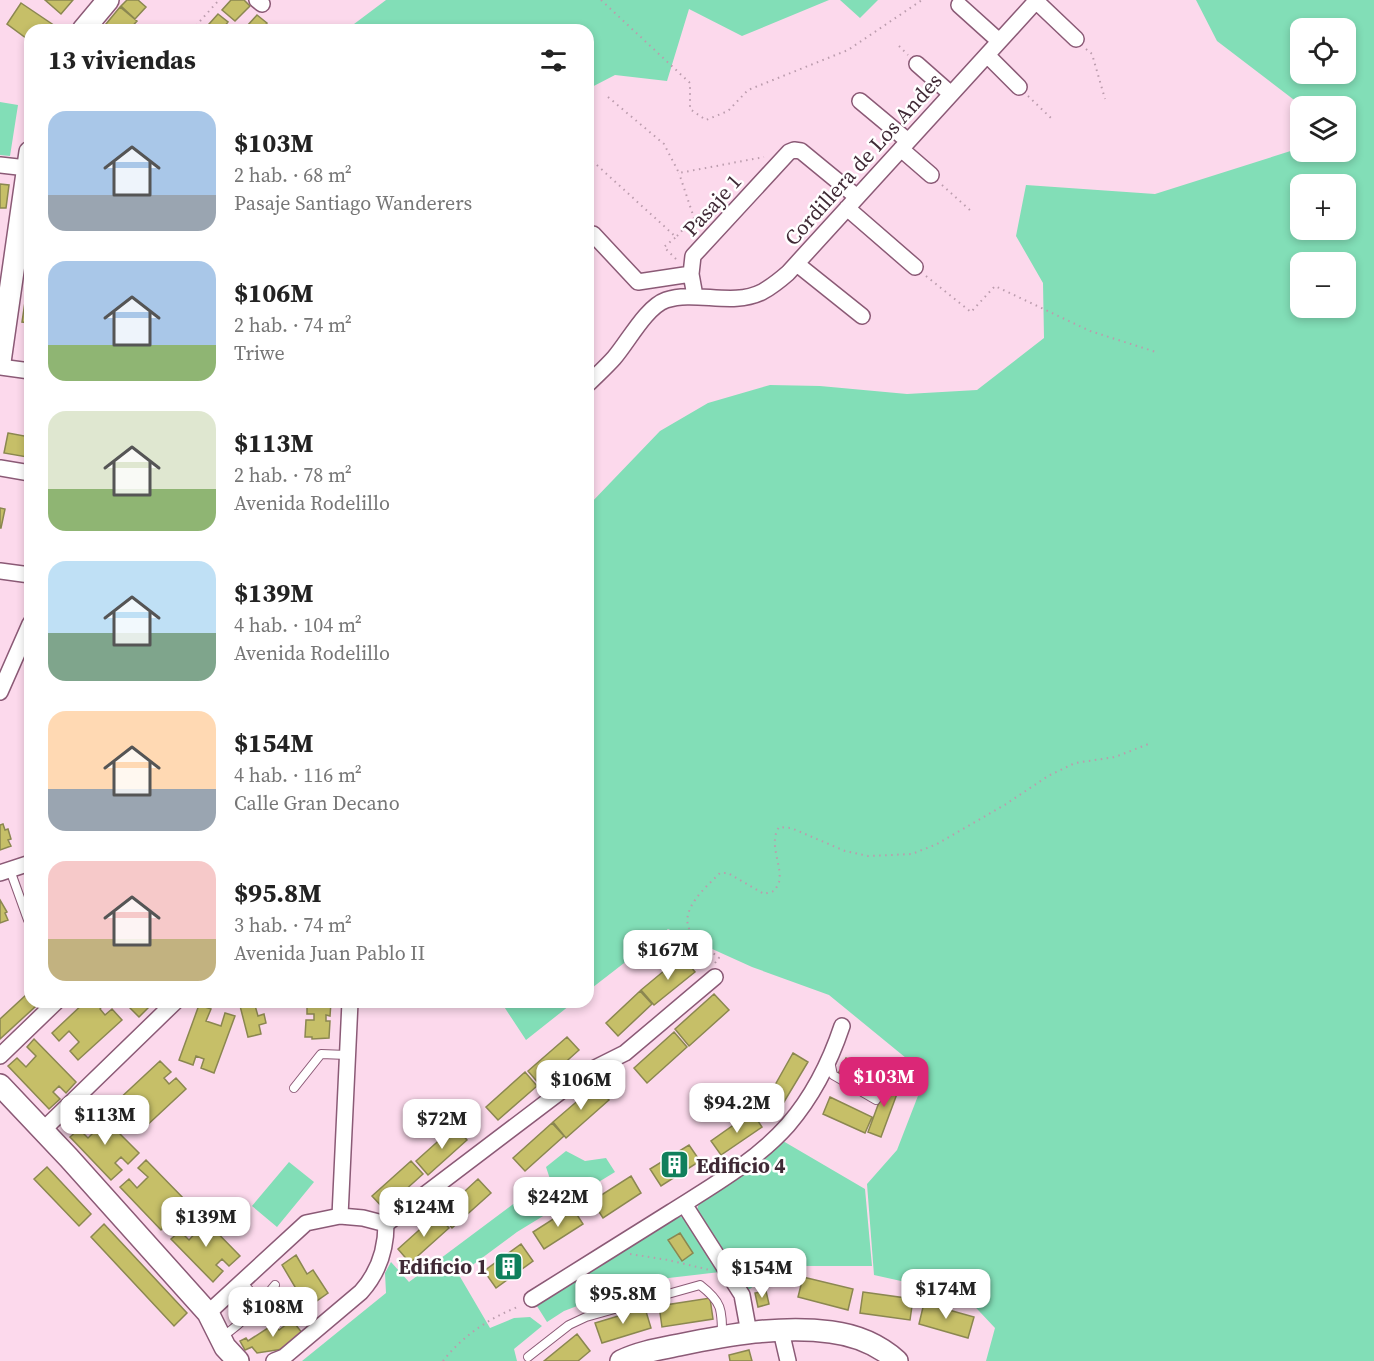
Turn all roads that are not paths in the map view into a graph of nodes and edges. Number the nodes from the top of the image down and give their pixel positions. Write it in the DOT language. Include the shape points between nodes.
graph roads {
  1 [pos="108,0"];
  2 [pos="1036,1"];
  3 [pos="959,4"];
  4 [pos="88,24"];
  5 [pos="1076,39"];
  6 [pos="999,41"];
  7 [pos="987,55"];
  8 [pos="917,64"];
  9 [pos="1019,87"];
  10 [pos="951,94"];
  11 [pos="860,100"];
  12 [pos="905,145"];
  13 [pos="24,161"];
  14 [pos="0,165"];
  15 [pos="931,175"];
  16 [pos="24,195"];
  17 [pos="852,203"];
  18 [pos="594,235"];
  19 [pos="797,264"];
  20 [pos="915,267"];
  21 [pos="691,274"];
  22 [pos="695,296"];
  23 [pos="862,316"];
  24 [pos="0,362"];
  25 [pos="0,367"];
  26 [pos="24,370"];
  27 [pos="594,378"];
  28 [pos="0,468"];
  29 [pos="24,472"];
  30 [pos="0,571"];
  31 [pos="24,573"];
  32 [pos="24,638"];
  33 [pos="0,692"];
  34 [pos="24,865"];
  35 [pos="5,871"];
  36 [pos="24,911"];
  37 [pos="715,977"];
  38 [pos="50,1008"];
  39 [pos="169,1008"];
  40 [pos="350,1008"];
  41 [pos="842,1026"];
  42 [pos="347,1055"];
  43 [pos="0,1056"];
  44 [pos="829,1060"];
  45 [pos="0,1085"];
  46 [pos="294,1088"];
  47 [pos="876,1100"];
  48 [pos="43,1130"];
  49 [pos="684,1204"];
  50 [pos="340,1216"];
  51 [pos="386,1224"];
  52 [pos="242,1282"];
  53 [pos="275,1285"];
  54 [pos="532,1299"];
  55 [pos="261,1303"];
  56 [pos="208,1312"];
  57 [pos="781,1331"];
  58 [pos="749,1333"];
  59 [pos="722,1337"];
  60 [pos="230,1355"];
  61 [pos="528,1357"];
  62 [pos="646,1357"];
  63 [pos="280,1360"];
  64 [pos="621,1361"];
  65 [pos="788,1361"];
  66 [pos="897,1361"];
  1 -- 4 [label="street"];
  2 -- 5 [label="street"];
  2 -- 6 [label="street, Cordillera de Los Andes"];
  3 -- 6 [label="street"];
  6 -- 7 [label="street, Cordillera de Los Andes"];
  7 -- 9 [label="street"];
  7 -- 10 [label="street, Cordillera de Los Andes"];
  8 -- 10 [label="street"];
  10 -- 12 [label="street, Cordillera de Los Andes"];
  11 -- 12 [label="street"];
  12 -- 15 [label="street"];
  12 -- 17 [label="street, Cordillera de Los Andes"];
  13 -- 14 [label="street"];
  16 -- 24 [label="street"];
  17 -- 19 [label="street, Cordillera de Los Andes"];
  17 -- 20 [label="street"];
  17 -- 21 [label="street, Pasaje 1" via="801,151 789,152 693,256"];
  18 -- 21 [label="street" via="638,282"];
  19 -- 22 [label="street, Cordillera de Los Andes" via="760,293 735,298"];
  19 -- 23 [label="street"];
  21 -- 22 [label="street"];
  22 -- 27 [label="street, Cordillera de Los Andes" via="666,300 653,308"];
  25 -- 26 [label="street"];
  28 -- 29 [label="street"];
  30 -- 31 [label="street"];
  32 -- 33 [label="street"];
  34 -- 35 [label="street"];
  35 -- 36 [label="lane"];
  37 -- 51 [label="street" via="625,1053 585,1072"];
  38 -- 43 [label="street"];
  39 -- 48 [label="street"];
  40 -- 42 [label="street"];
  41 -- 44 [label="street"];
  42 -- 46 [label="lane" via="321,1054"];
  42 -- 50 [label="street"];
  44 -- 47 [label="lane" via="833,1075"];
  44 -- 49 [label="street" via="800,1109 774,1139"];
  45 -- 48 [label="street"];
  48 -- 56 [label="street"];
  49 -- 54 [label="street"];
  49 -- 58 [label="street" via="742,1295"];
  50 -- 51 [label="street"];
  50 -- 52 [label="street" via="306,1223"];
  51 -- 63 [label="street" via="382,1256 362,1292"];
  52 -- 55 [label="lane"];
  52 -- 56 [label="street"];
  53 -- 55 [label="lane"];
  55 -- 60 [label="lane" via="234,1329"];
  56 -- 60 [label="street"];
  57 -- 58 [label="street"];
  57 -- 65 [label="street"];
  57 -- 66 [label="street" via="847,1335"];
  58 -- 59 [label="street"];
  59 -- 61 [label="lane" via="715,1297 700,1285 586,1317 568,1325"];
  59 -- 62 [label="street"];
  62 -- 64 [label="street"];
}
